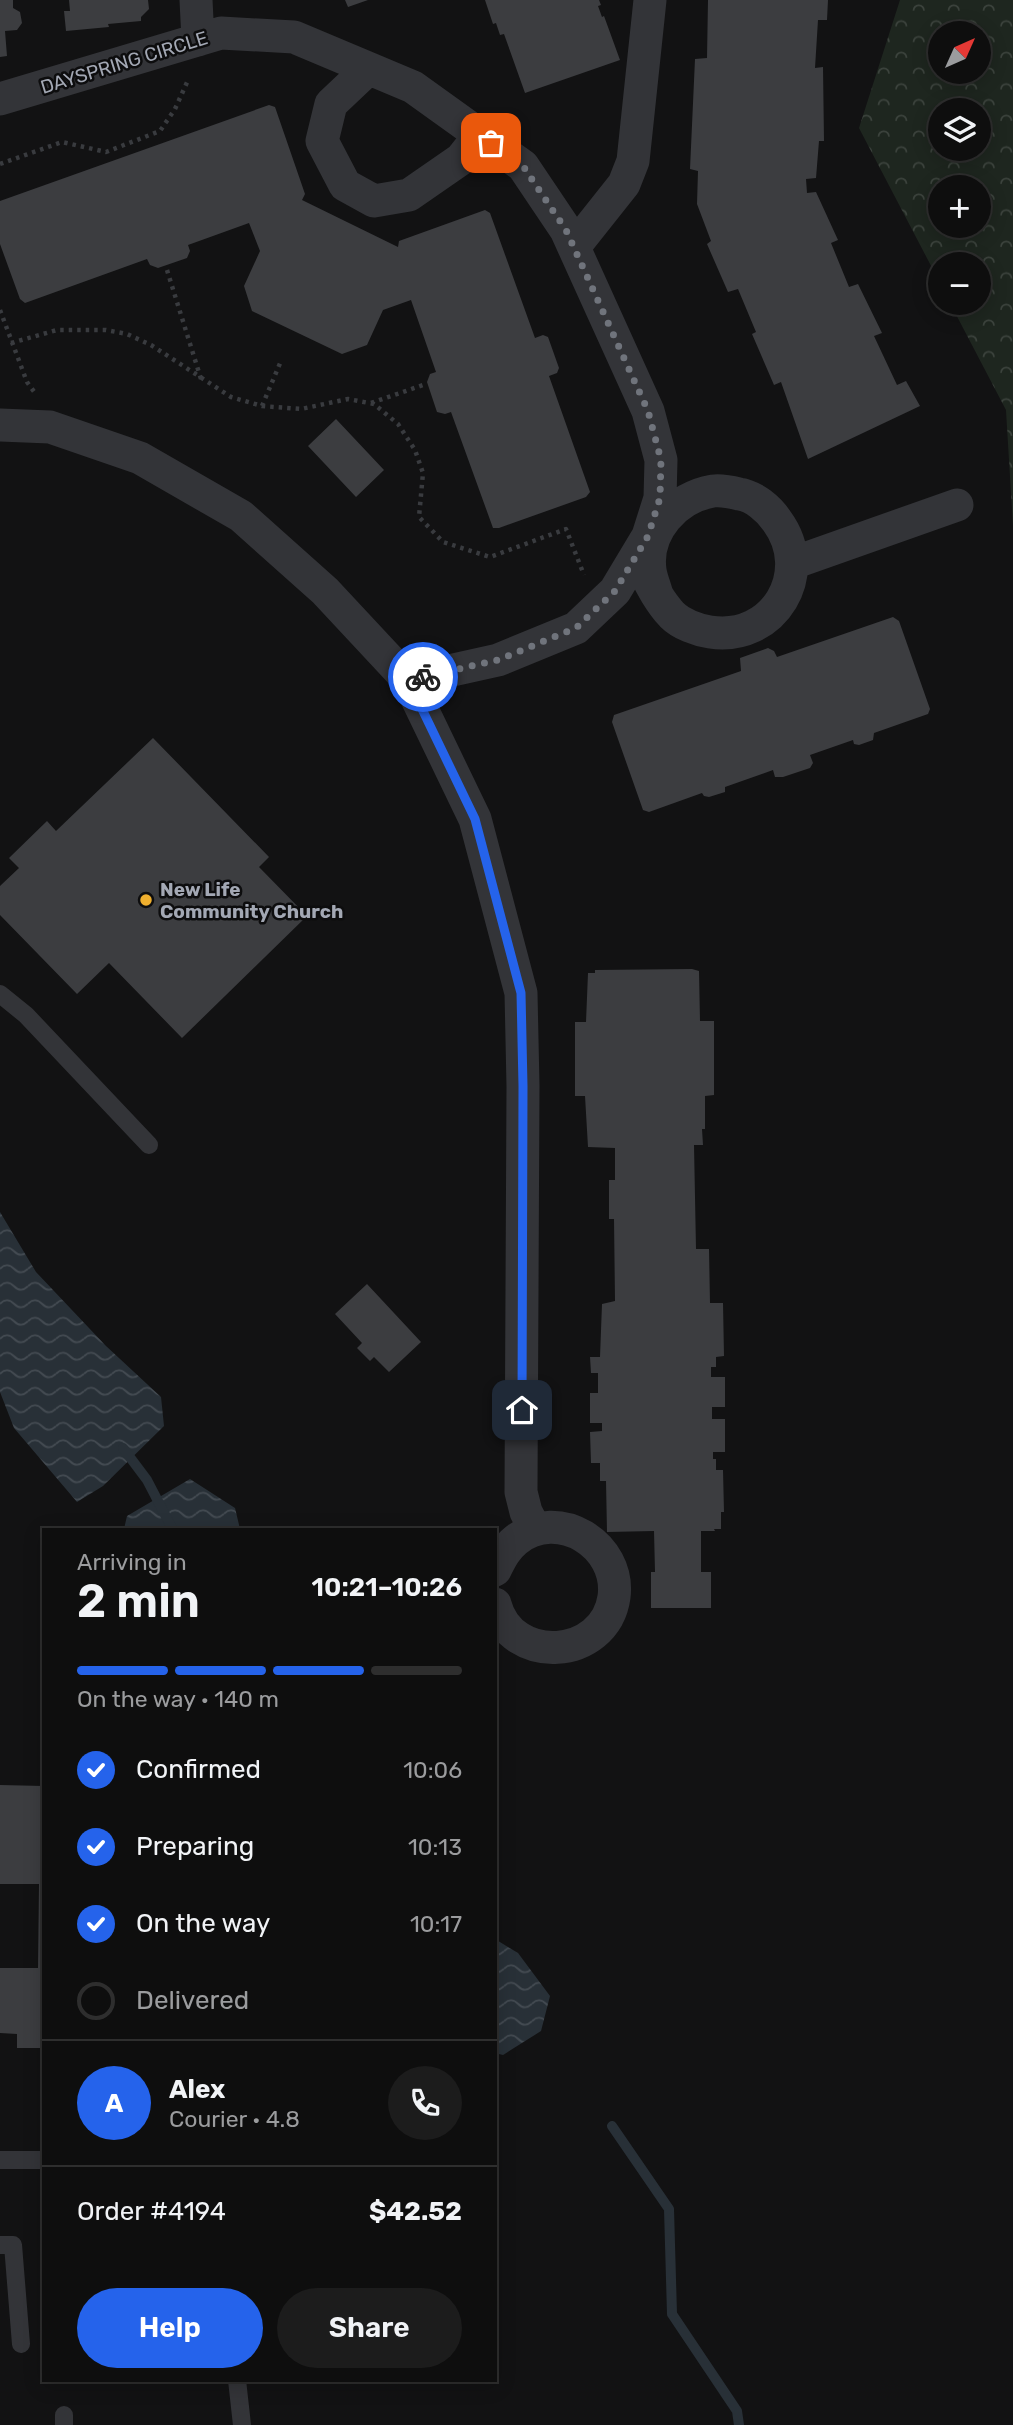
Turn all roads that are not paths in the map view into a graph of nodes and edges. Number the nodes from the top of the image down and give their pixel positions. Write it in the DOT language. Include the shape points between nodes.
graph roads {
  1 [pos="195,0"];
  2 [pos="650,0"];
  3 [pos="195,56"];
  4 [pos="368,69"];
  5 [pos="0,99"];
  6 [pos="480,135"];
  7 [pos="574,247"];
  8 [pos="0,425"];
  9 [pos="685,500"];
  10 [pos="957,505"];
  11 [pos="655,514"];
  12 [pos="636,556"];
  13 [pos="793,563"];
  14 [pos="657,595"];
  15 [pos="408,680"];
  16 [pos="0,994"];
  17 [pos="149,1144"];
  18 [pos="535,1529"];
  19 [pos="497,1566"];
  20 [pos="497,1608"];
  21 [pos="0,2160"];
  22 [pos="42,2160"];
  23 [pos="0,2245"];
  24 [pos="21,2344"];
  25 [pos="237,2382"];
  26 [pos="242,2425"];
  1 -- 3 [label="street"];
  2 -- 7 [label="street" via="633,161 624,184"];
  3 -- 4 [label="street, DAYSPRING CIRCLE" via="221,33 294,37"];
  3 -- 5 [label="street, DAYSPRING CIRCLE"];
  4 -- 6 [label="street, DAYSPRING CIRCLE" via="413,87"];
  4 -- 6 [label="street" via="331,104 322,141 345,185 374,201 409,195 461,159"];
  6 -- 7 [label="street, DAYSPRING CIRCLE" via="523,166"];
  7 -- 11 [label="street, DAYSPRING CIRCLE" via="648,411 661,460"];
  8 -- 15 [label="street" via="50,427 141,458 241,516 325,591"];
  9 -- 11 [label="street"];
  9 -- 13 [label="street" via="714,491 743,494 769,509 787,534"];
  9 -- 14 [label="street" via="664,518 652,542 649,569"];
  10 -- 13 [label="street"];
  11 -- 12 [label="street, DAYSPRING CIRCLE"];
  12 -- 14 [label="street"];
  12 -- 15 [label="street, DAYSPRING CIRCLE" via="615,591 576,628 498,660"];
  13 -- 14 [label="street" via="788,590 773,613 751,628 724,634 697,631 674,617"];
  15 -- 18 [label="street" via="475,819 521,993 521,1492"];
  16 -- 17 [label="lane"];
  18 -- 19 [label="street" via="517,1539"];
  18 -- 20 [label="street" via="575,1531 593,1541 614,1576 608,1616 596,1632 561,1649 523,1641 507,1628"];
  21 -- 22 [label="lane"];
  23 -- 24 [label="lane" via="13,2245"];
  25 -- 26 [label="lane"];
}
